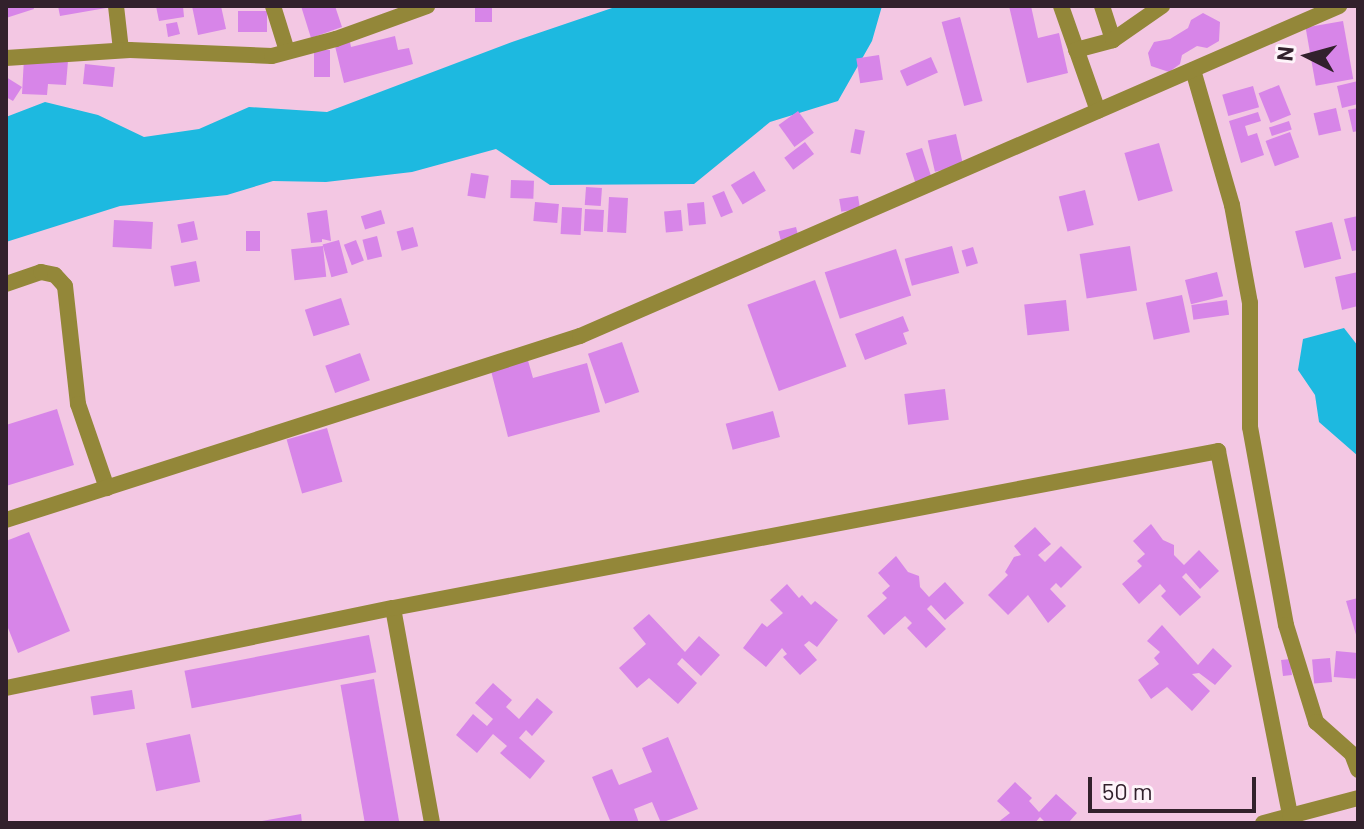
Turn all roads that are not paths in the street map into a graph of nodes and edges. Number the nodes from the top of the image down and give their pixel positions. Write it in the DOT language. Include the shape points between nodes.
graph roads {
  1 [pos="116,6"];
  2 [pos="273,6"];
  3 [pos="427,6"];
  4 [pos="1061,6"];
  5 [pos="1102,6"];
  6 [pos="1162,6"];
  7 [pos="1339,6"];
  8 [pos="1113,40"];
  9 [pos="121,50"];
  10 [pos="1076,50"];
  11 [pos="287,51"];
  12 [pos="6,58"];
  13 [pos="1193,70"];
  14 [pos="1098,111"];
  15 [pos="6,284"];
  16 [pos="107,488"];
  17 [pos="6,520"];
  18 [pos="393,608"];
  19 [pos="6,688"];
  20 [pos="1358,770"];
  21 [pos="1358,798"];
  22 [pos="1290,816"];
  23 [pos="432,823"];
  24 [pos="1263,823"];
  1 -- 9 [label="street"];
  2 -- 11 [label="street"];
  3 -- 11 [label="street"];
  4 -- 10 [label="street"];
  5 -- 8 [label="street"];
  6 -- 8 [label="street"];
  7 -- 13 [label="street"];
  8 -- 10 [label="street"];
  9 -- 11 [label="street" via="272,56"];
  9 -- 12 [label="street"];
  10 -- 14 [label="street"];
  13 -- 14 [label="street"];
  13 -- 20 [label="street" via="1232,205 1250,303 1250,427 1286,625 1316,722 1352,754"];
  14 -- 16 [label="street" via="580,336"];
  15 -- 16 [label="street" via="41,272 55,275 65,286 78,404"];
  16 -- 17 [label="street"];
  18 -- 19 [label="street"];
  18 -- 22 [label="street" via="1218,451"];
  18 -- 23 [label="street"];
  21 -- 22 [label="street"];
  22 -- 24 [label="street"];
}
